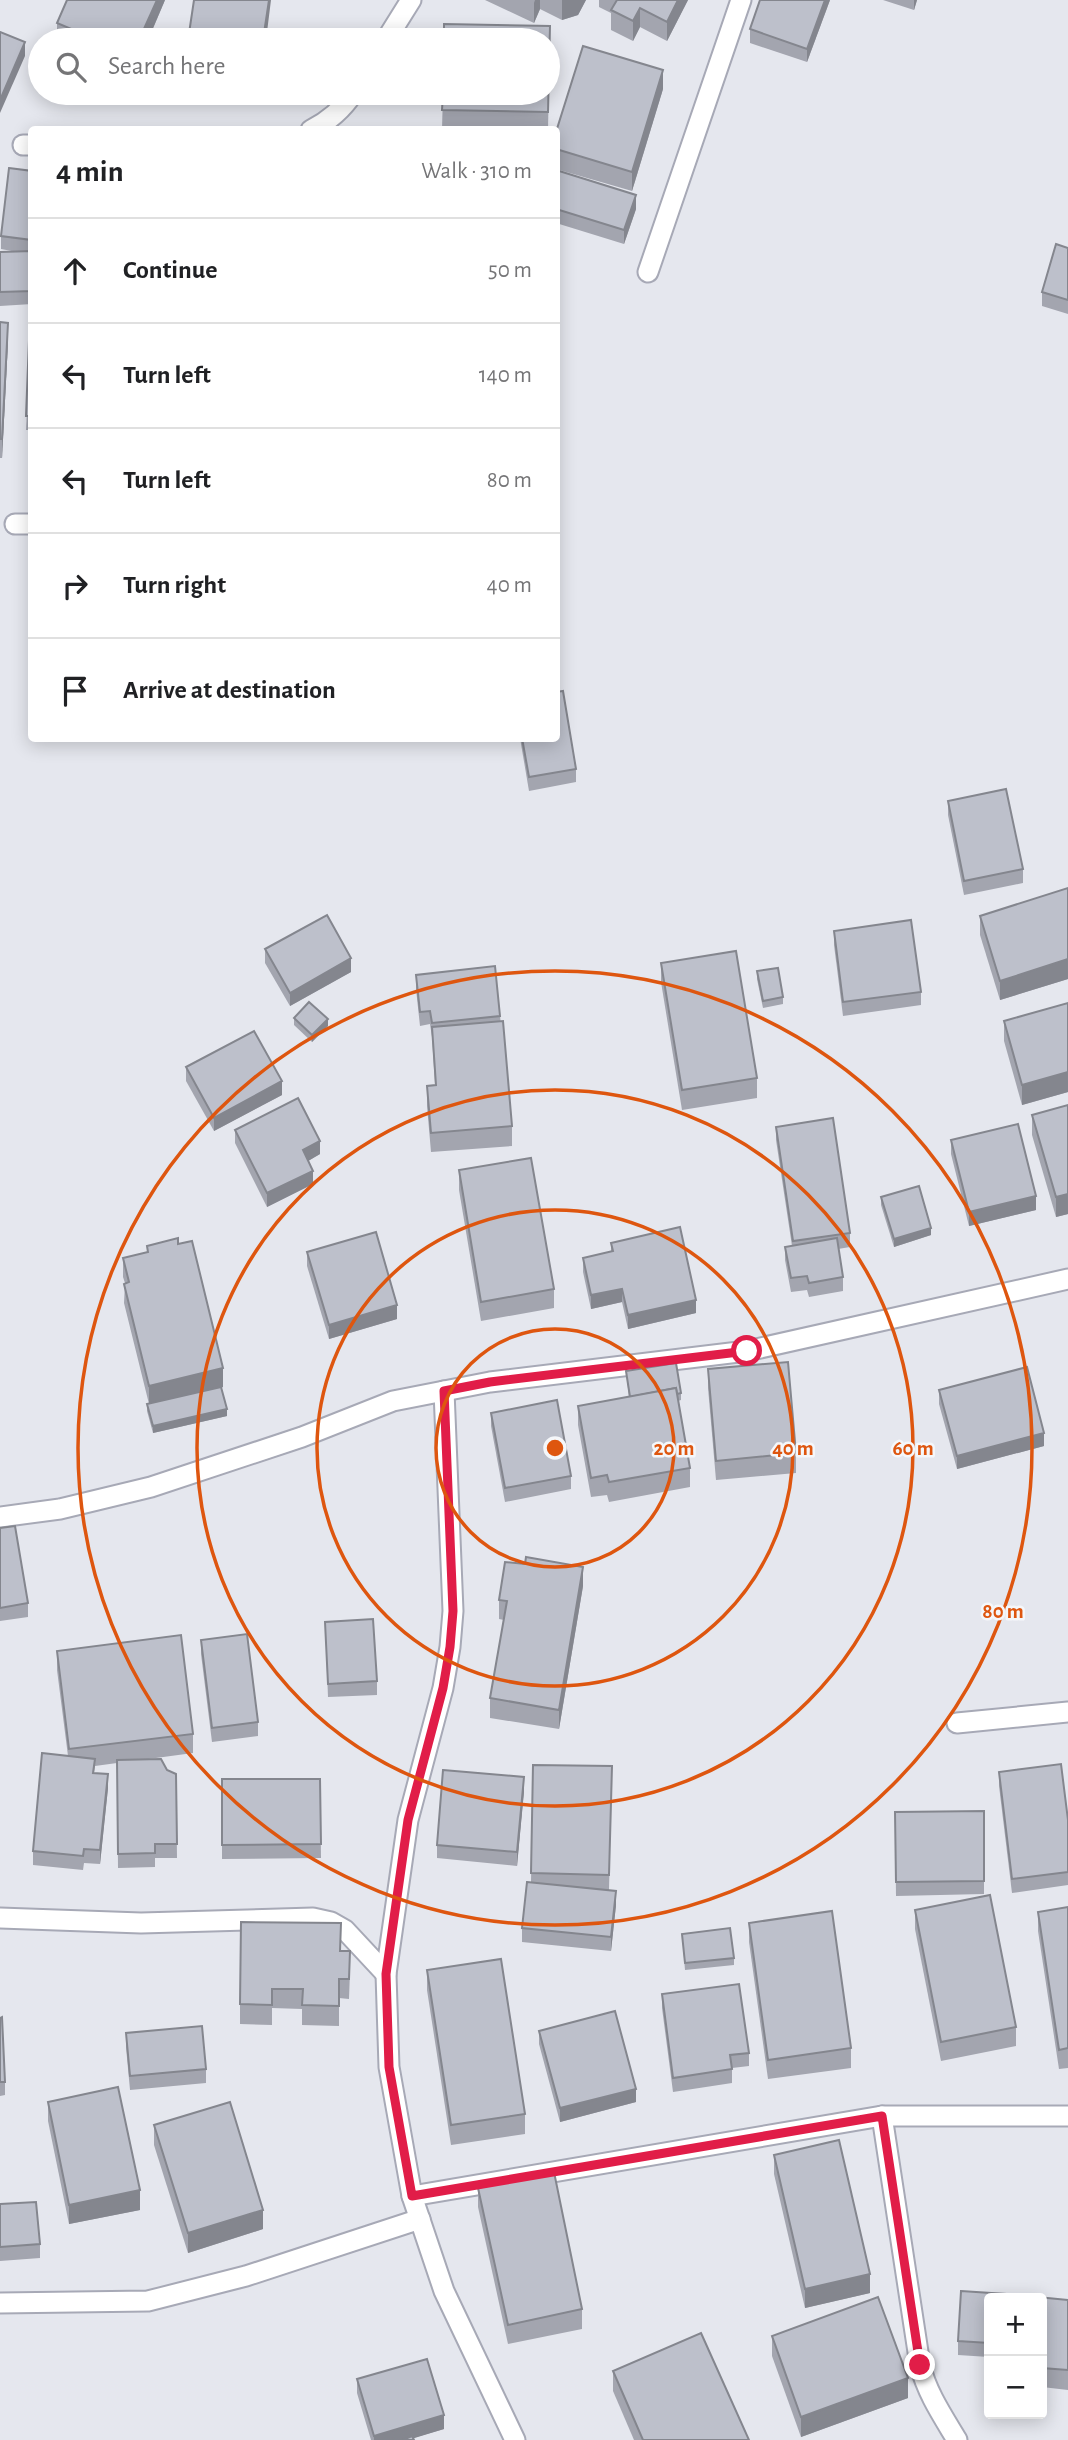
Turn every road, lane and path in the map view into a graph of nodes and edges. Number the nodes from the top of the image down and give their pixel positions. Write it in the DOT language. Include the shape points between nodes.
graph roads {
  1 [pos="411,0"];
  2 [pos="741,0"];
  3 [pos="394,28"];
  4 [pos="345,105"];
  5 [pos="321,126"];
  6 [pos="648,272"];
  7 [pos="1068,1279"];
  8 [pos="444,1391"];
  9 [pos="0,1517"];
  10 [pos="1068,1712"];
  11 [pos="957,1723"];
  12 [pos="0,1918"];
  13 [pos="386,1974"];
  14 [pos="882,2116"];
  15 [pos="1068,2116"];
  16 [pos="412,2196"];
  17 [pos="420,2219"];
  18 [pos="0,2303"];
  19 [pos="515,2440"];
  20 [pos="957,2440"];
  1 -- 3 [label="street"];
  2 -- 6 [label="street"];
  4 -- 5 [label="street"];
  7 -- 8 [label="street" via="747,1351"];
  8 -- 9 [label="street" via="393,1401 151,1487 60,1510"];
  8 -- 13 [label="street" via="453,1611 450,1647 408,1820"];
  10 -- 11 [label="street"];
  12 -- 13 [label="street" via="141,1923 313,1918 345,1930"];
  13 -- 16 [label="street" via="389,2067"];
  14 -- 15 [label="street"];
  14 -- 16 [label="street"];
  14 -- 20 [label="street" via="920,2365 933,2400"];
  16 -- 17 [label="street"];
  17 -- 18 [label="street" via="246,2276 148,2301"];
  17 -- 19 [label="street" via="444,2291"];
}
